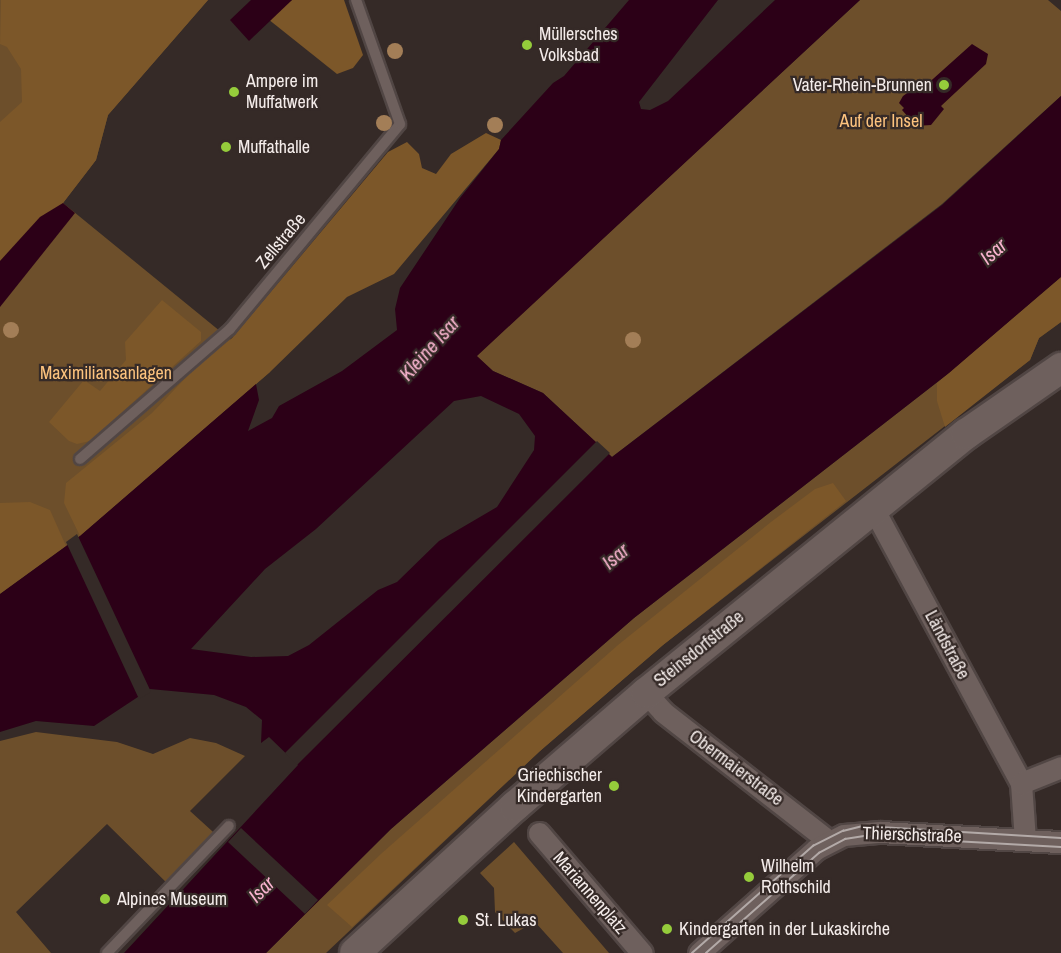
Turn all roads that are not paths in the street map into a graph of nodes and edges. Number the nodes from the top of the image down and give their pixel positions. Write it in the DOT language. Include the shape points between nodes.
graph roads {
  1 [pos="356,0"];
  2 [pos="1061,368"];
  3 [pos="80,459"];
  4 [pos="873,508"];
  5 [pos="646,693"];
  6 [pos="1061,767"];
  7 [pos="1021,783"];
  8 [pos="230,826"];
  9 [pos="539,833"];
  10 [pos="1025,840"];
  11 [pos="829,841"];
  12 [pos="1061,842"];
  13 [pos="107,953"];
  14 [pos="355,953"];
  15 [pos="642,953"];
  16 [pos="699,953"];
  1 -- 3 [label="lane, Zellstraße" via="400,124 230,328"];
  2 -- 4 [label="main road, Steinsdorfstraße" via="966,434"];
  4 -- 5 [label="main road, Steinsdorfstraße"];
  4 -- 7 [label="street, Ländstraße"];
  5 -- 11 [label="street, Obermaierstraße" via="663,712"];
  5 -- 14 [label="main road, Steinsdorfstraße" via="515,806"];
  6 -- 7 [label="street"];
  7 -- 10 [label="street"];
  8 -- 13 [label="lane"];
  9 -- 15 [label="street, Mariannenplatz"];
  10 -- 11 [label="street, Thierschstraße" via="863,831"];
  10 -- 12 [label="street, Thierschstraße"];
  11 -- 16 [label="street, Thierschstraße"];
}
